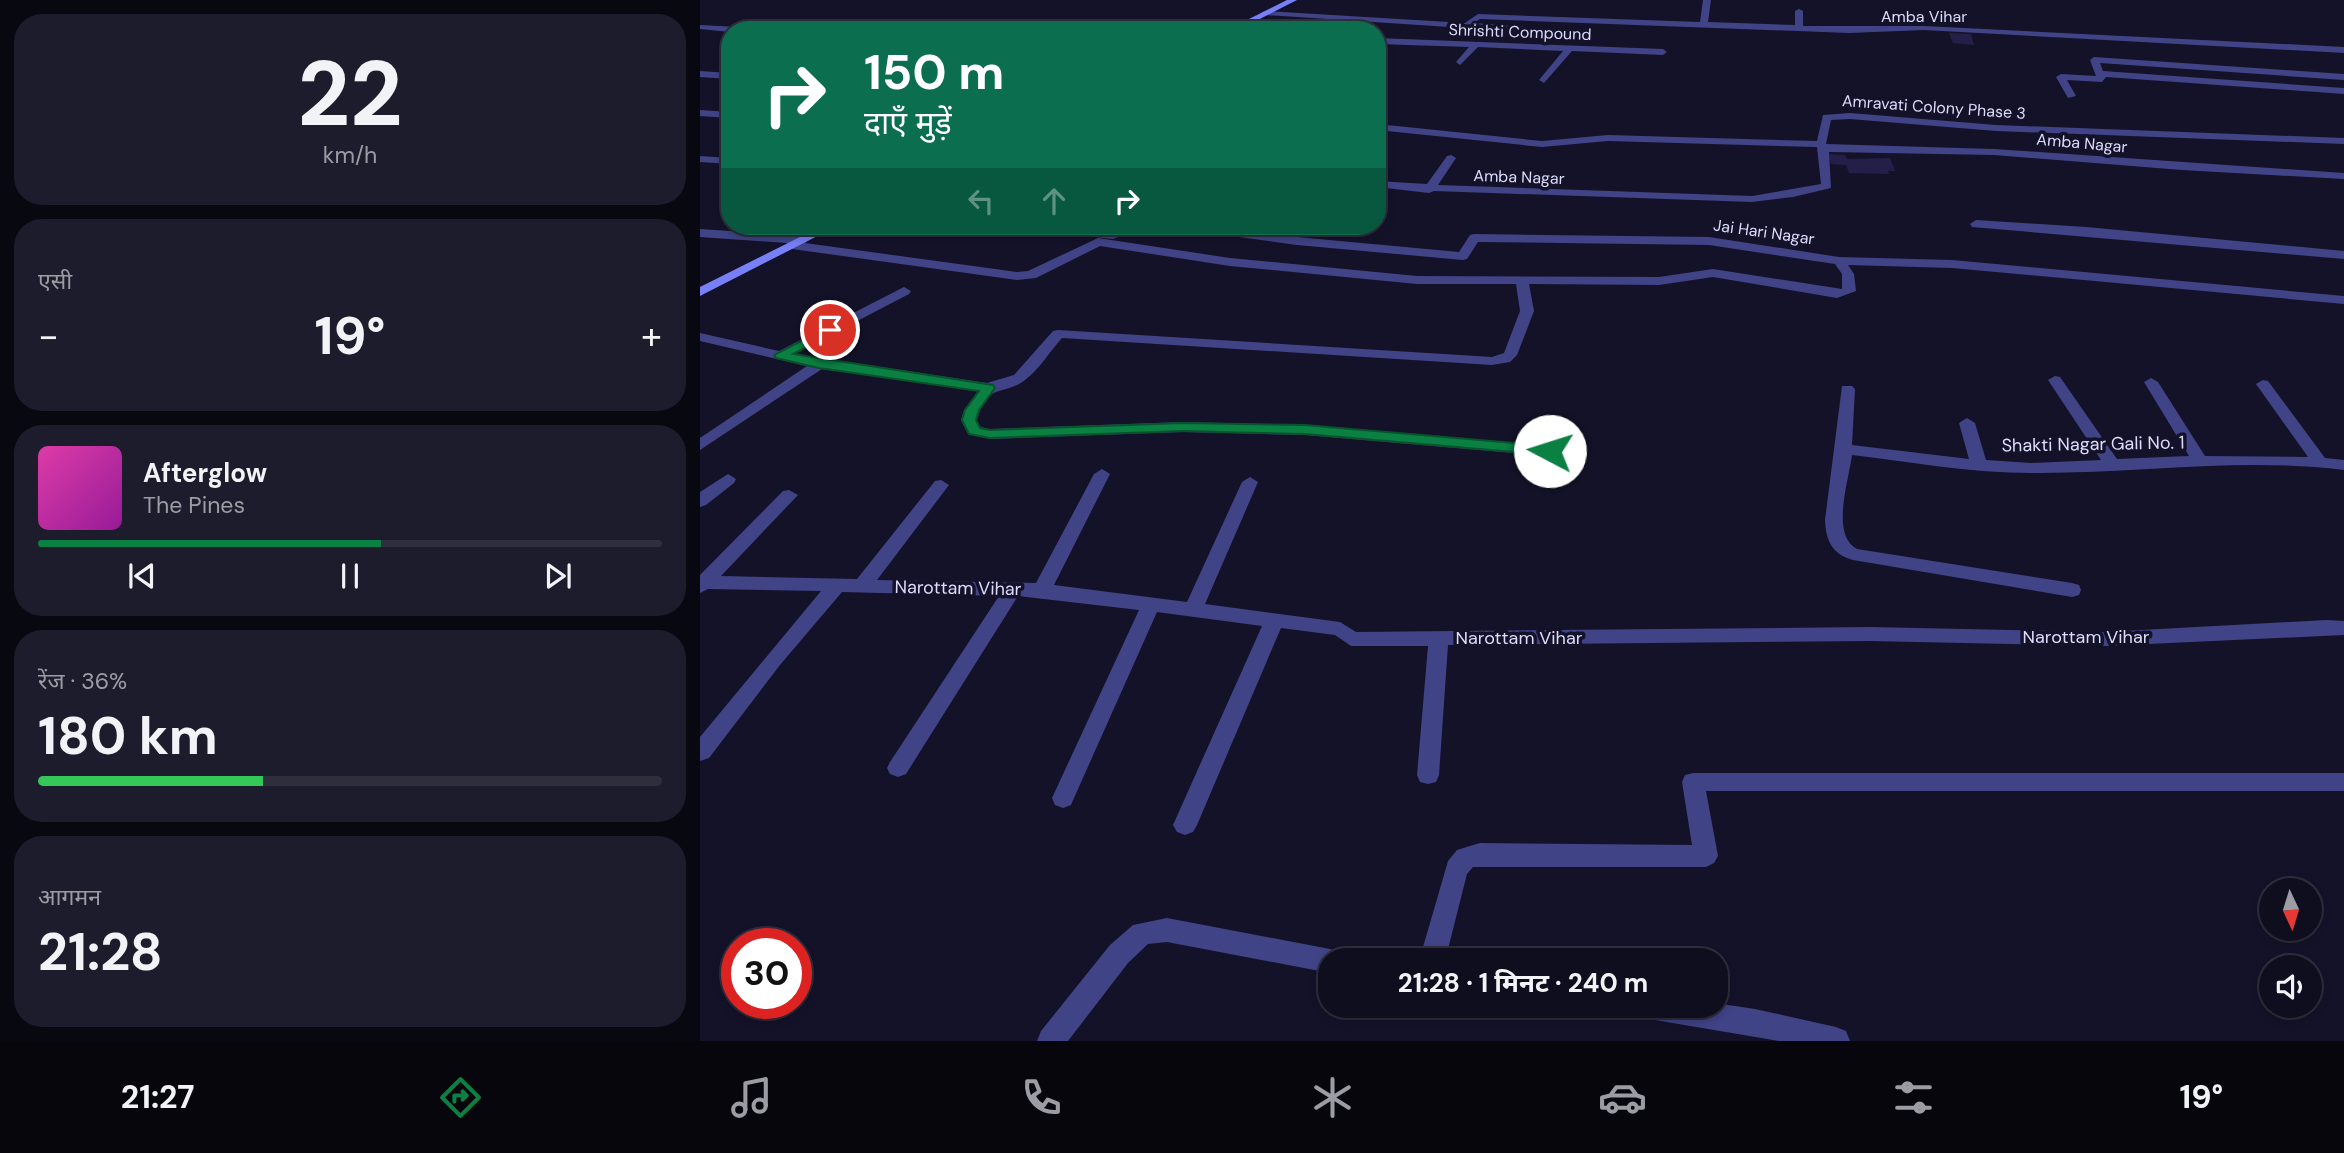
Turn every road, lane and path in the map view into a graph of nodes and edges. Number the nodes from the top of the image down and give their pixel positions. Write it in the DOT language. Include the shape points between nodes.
graph roads {
  1 [pos="1293,0"];
  2 [pos="1707,1"];
  3 [pos="1662,11"];
  4 [pos="1799,11"];
  5 [pos="1265,13"];
  6 [pos="1249,21"];
  7 [pos="1654,23"];
  8 [pos="1704,25"];
  9 [pos="1466,26"];
  10 [pos="702,28"];
  11 [pos="1799,28"];
  12 [pos="721,29"];
  13 [pos="1569,31"];
  14 [pos="1648,33"];
  15 [pos="1386,41"];
  16 [pos="1475,46"];
  17 [pos="1571,47"];
  18 [pos="2344,50"];
  19 [pos="1662,52"];
  20 [pos="2214,54"];
  21 [pos="1460,62"];
  22 [pos="700,74"];
  23 [pos="2100,74"];
  24 [pos="721,75"];
  25 [pos="2344,77"];
  26 [pos="1544,80"];
  27 [pos="2344,91"];
  28 [pos="2071,96"];
  29 [pos="700,113"];
  30 [pos="721,114"];
  31 [pos="1386,128"];
  32 [pos="2344,141"];
  33 [pos="1822,146"];
  34 [pos="1451,158"];
  35 [pos="700,159"];
  36 [pos="721,160"];
  37 [pos="2344,176"];
  38 [pos="1386,185"];
  39 [pos="1429,190"];
  40 [pos="1976,224"];
  41 [pos="700,233"];
  42 [pos="813,235"];
  43 [pos="1105,235"];
  44 [pos="1253,235"];
  45 [pos="1113,236"];
  46 [pos="1098,242"];
  47 [pos="797,243"];
  48 [pos="2344,255"];
  49 [pos="1839,261"];
  50 [pos="1522,282"];
  51 [pos="904,290"];
  52 [pos="700,292"];
  53 [pos="2344,300"];
  54 [pos="700,337"];
  55 [pos="781,355"];
  56 [pos="819,364"];
  57 [pos="2055,380"];
  58 [pos="2151,382"];
  59 [pos="2263,384"];
  60 [pos="988,388"];
  61 [pos="1847,389"];
  62 [pos="1967,423"];
  63 [pos="700,445"];
  64 [pos="1844,449"];
  65 [pos="1550,451"];
  66 [pos="2200,461"];
  67 [pos="2320,462"];
  68 [pos="2111,463"];
  69 [pos="1979,465"];
  70 [pos="2344,466"];
  71 [pos="1102,474"];
  72 [pos="727,479"];
  73 [pos="1250,482"];
  74 [pos="941,485"];
  75 [pos="789,495"];
  76 [pos="700,501"];
  77 [pos="701,583"];
  78 [pos="837,585"];
  79 [pos="862,586"];
  80 [pos="1012,590"];
  81 [pos="1042,590"];
  82 [pos="2072,590"];
  83 [pos="1151,605"];
  84 [pos="1193,610"];
  85 [pos="1274,621"];
  86 [pos="2344,628"];
  87 [pos="1439,638"];
  88 [pos="701,752"];
  89 [pos="898,768"];
  90 [pos="1428,775"];
  91 [pos="2344,782"];
  92 [pos="1063,798"];
  93 [pos="1185,825"];
  94 [pos="1435,948"];
  95 [pos="1318,959"];
  96 [pos="1728,1018"];
  97 [pos="1051,1041"];
  98 [pos="1836,1041"];
  1 -- 5 [label="main road"];
  2 -- 8 [label="street"];
  3 -- 7 [label="street"];
  4 -- 11 [label="street"];
  5 -- 6 [label="main road"];
  5 -- 9 [label="street"];
  7 -- 8 [label="street, Amba Vihar"];
  7 -- 9 [label="street, Amba Vihar" via="1478,16"];
  7 -- 14 [label="street"];
  8 -- 11 [label="street, Amba Vihar" via="1748,22"];
  9 -- 13 [label="street"];
  10 -- 12 [label="street"];
  11 -- 20 [label="street, Amba Vihar" via="1924,27"];
  15 -- 16 [label="street, Shrishti Compound"];
  16 -- 17 [label="street, Shrishti Compound"];
  16 -- 21 [label="street"];
  17 -- 19 [label="street, Shrishti Compound"];
  17 -- 26 [label="street"];
  18 -- 20 [label="street, Amba Vihar"];
  20 -- 23 [label="street" via="2094,60"];
  20 -- 25 [label="street"];
  22 -- 24 [label="street"];
  23 -- 27 [label="street"];
  23 -- 28 [label="street" via="2102,79 2060,77"];
  29 -- 30 [label="street"];
  31 -- 33 [label="street" via="1542,144 1608,138"];
  32 -- 33 [label="street, Amravati Colony Phase 3" via="1996,128 1850,116 1828,117"];
  33 -- 37 [label="street, Amba Nagar" via="1994,152"];
  33 -- 39 [label="street, Amba Nagar" via="1827,186 1752,199"];
  34 -- 39 [label="street"];
  35 -- 36 [label="street"];
  38 -- 39 [label="street, Amba Nagar"];
  40 -- 48 [label="street"];
  41 -- 47 [label="street"];
  42 -- 47 [label="main road"];
  43 -- 45 [label="street"];
  44 -- 49 [label="street, Jai Hari Nagar" via="1463,256 1474,238 1709,242"];
  45 -- 46 [label="street"];
  46 -- 47 [label="street" via="1031,275 1017,276"];
  46 -- 50 [label="street" via="1230,262 1403,278"];
  47 -- 52 [label="main road"];
  49 -- 50 [label="street" via="1848,274 1849,291 1845,294 1713,273 1659,281"];
  49 -- 53 [label="street, Jai Hari Nagar" via="1952,264"];
  50 -- 60 [label="street" via="1527,311 1505,359 1058,334 1019,378"];
  51 -- 55 [label="street"];
  54 -- 55 [label="street"];
  55 -- 56 [label="street"];
  56 -- 60 [label="street"];
  56 -- 63 [label="street"];
  57 -- 68 [label="street"];
  58 -- 66 [label="street"];
  59 -- 67 [label="street"];
  60 -- 65 [label="street" via="969,420 974,431 990,434 1170,427 1305,429"];
  61 -- 64 [label="street" via="1842,416"];
  62 -- 69 [label="street"];
  64 -- 69 [label="street, Shakti Nagar Gali No. 1"];
  64 -- 82 [label="street" via="1837,493 1840,547 1853,554"];
  66 -- 67 [label="street, Shakti Nagar Gali No. 1"];
  66 -- 68 [label="street, Shakti Nagar Gali No. 1"];
  67 -- 70 [label="street, Shakti Nagar Gali No. 1"];
  68 -- 69 [label="street, Shakti Nagar Gali No. 1" via="2052,468"];
  71 -- 81 [label="street"];
  72 -- 76 [label="street"];
  73 -- 84 [label="street"];
  74 -- 79 [label="street"];
  75 -- 77 [label="street"];
  77 -- 78 [label="street, Narottam Vihar"];
  78 -- 79 [label="street, Narottam Vihar"];
  78 -- 88 [label="street"];
  79 -- 80 [label="street, Narottam Vihar"];
  80 -- 81 [label="street, Narottam Vihar"];
  80 -- 89 [label="street"];
  81 -- 83 [label="street, Narottam Vihar"];
  83 -- 84 [label="street, Narottam Vihar"];
  83 -- 92 [label="street"];
  84 -- 85 [label="street, Narottam Vihar"];
  85 -- 87 [label="street, Narottam Vihar" via="1340,629 1351,639"];
  85 -- 93 [label="street"];
  86 -- 87 [label="street, Narottam Vihar" via="2105,639 1870,635"];
  87 -- 90 [label="street"];
  91 -- 94 [label="street" via="1693,782 1706,856 1480,854 1465,858 1456,869"];
  95 -- 97 [label="street" via="1167,930 1142,933 1119,954"];
  96 -- 98 [label="street"];
}
